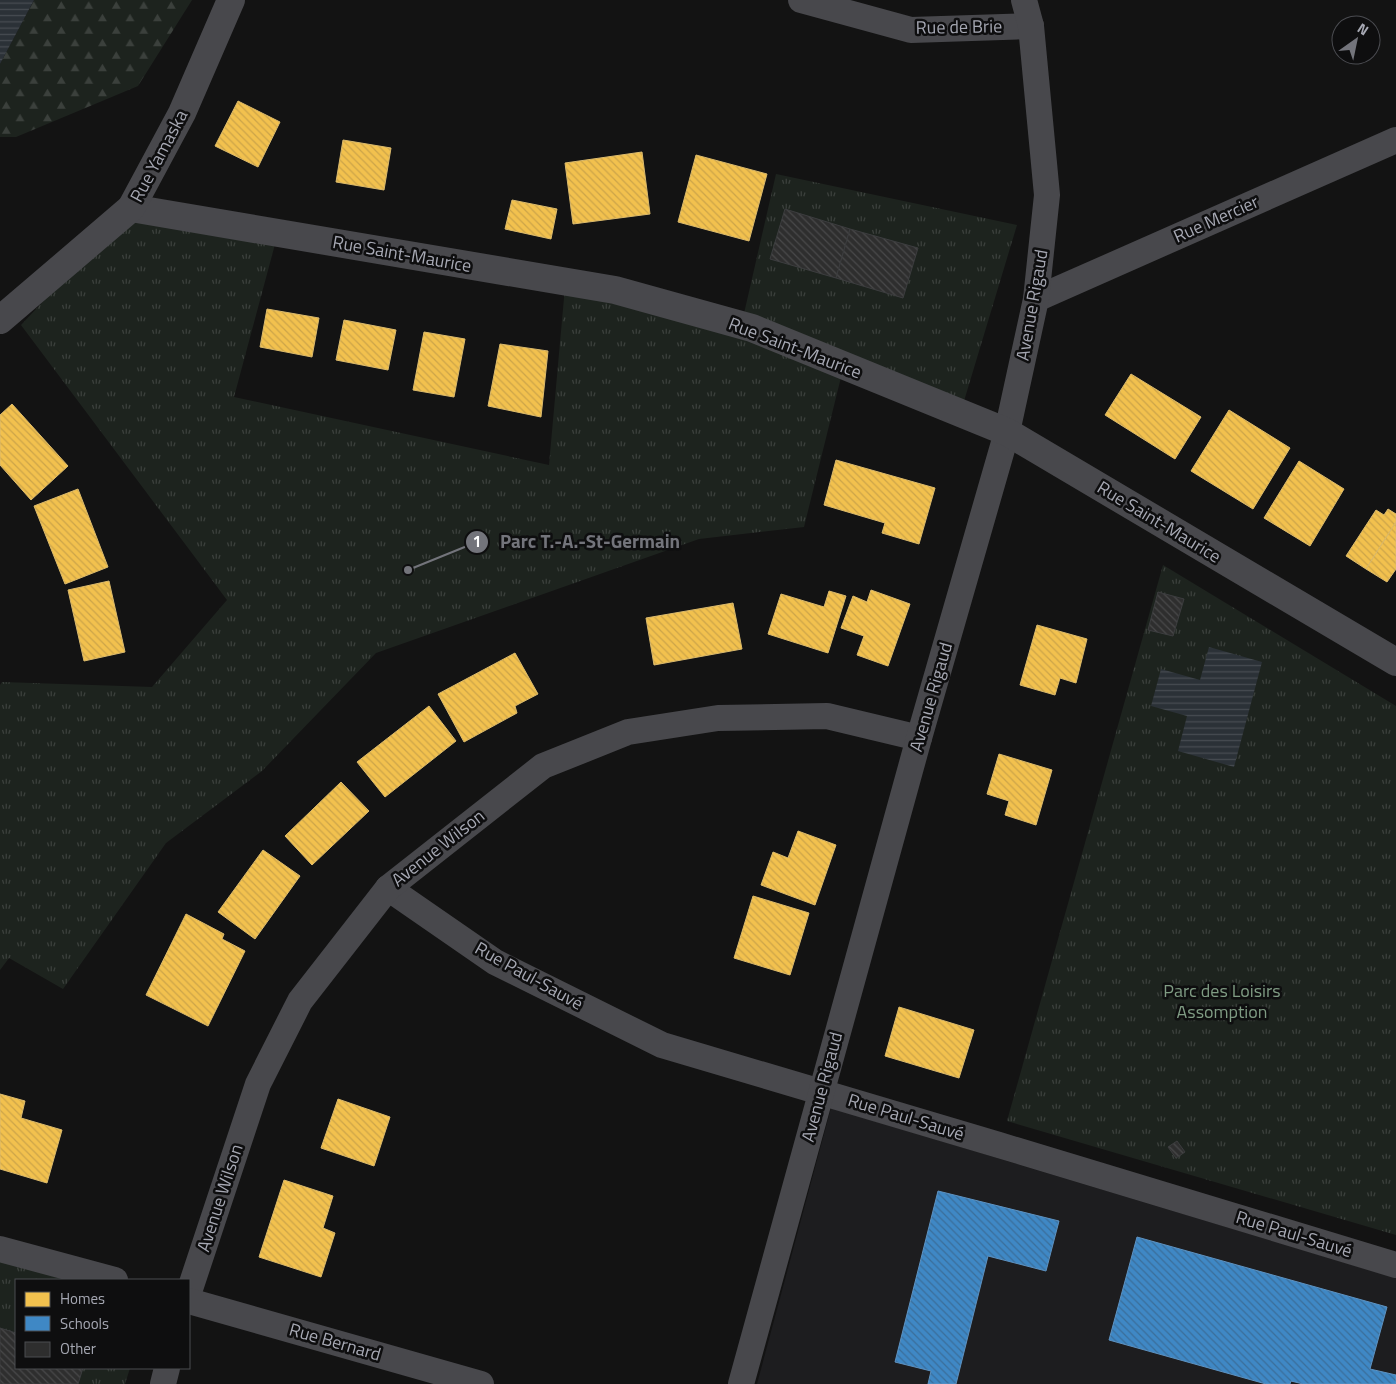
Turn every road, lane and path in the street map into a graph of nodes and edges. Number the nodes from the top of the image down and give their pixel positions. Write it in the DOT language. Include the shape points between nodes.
graph roads {
  1 [pos="231,0"];
  2 [pos="801,0"];
  3 [pos="1024,0"];
  4 [pos="1031,26"];
  5 [pos="1396,140"];
  6 [pos="131,208"];
  7 [pos="1036,299"];
  8 [pos="0,320"];
  9 [pos="1006,432"];
  10 [pos="1396,662"];
  11 [pos="918,738"];
  12 [pos="388,888"];
  13 [pos="821,1092"];
  14 [pos="0,1248"];
  15 [pos="1396,1265"];
  16 [pos="111,1279"];
  17 [pos="190,1289"];
  18 [pos="190,1301"];
  19 [pos="167,1369"];
  20 [pos="163,1384"];
  21 [pos="482,1384"];
  22 [pos="741,1384"];
  1 -- 6 [label="street, Rue Yamaska" via="182,113"];
  2 -- 4 [label="street, Rue de Brie" via="911,30"];
  3 -- 4 [label="street, Avenue Rigaud"];
  4 -- 7 [label="street, Avenue Rigaud" via="1047,195"];
  5 -- 7 [label="street, Rue Mercier"];
  6 -- 8 [label="street, Rue Yamaska"];
  6 -- 9 [label="street, Rue Saint-Maurice" via="615,290 752,328"];
  7 -- 9 [label="street, Avenue Rigaud"];
  9 -- 10 [label="street, Rue Saint-Maurice"];
  9 -- 11 [label="street, Avenue Rigaud"];
  11 -- 12 [label="street, Avenue Wilson" via="827,716 718,718 628,732 543,766"];
  11 -- 13 [label="street, Avenue Rigaud"];
  12 -- 13 [label="street, Rue Paul-Sauvé" via="495,962 662,1045"];
  12 -- 17 [label="street, Avenue Wilson" via="300,1001 258,1084"];
  13 -- 15 [label="street, Rue Paul-Sauvé"];
  13 -- 22 [label="street, Avenue Rigaud"];
  14 -- 16 [label="street"];
  18 -- 21 [label="street, Rue Bernard"];
  19 -- 20 [label="street"];
}
